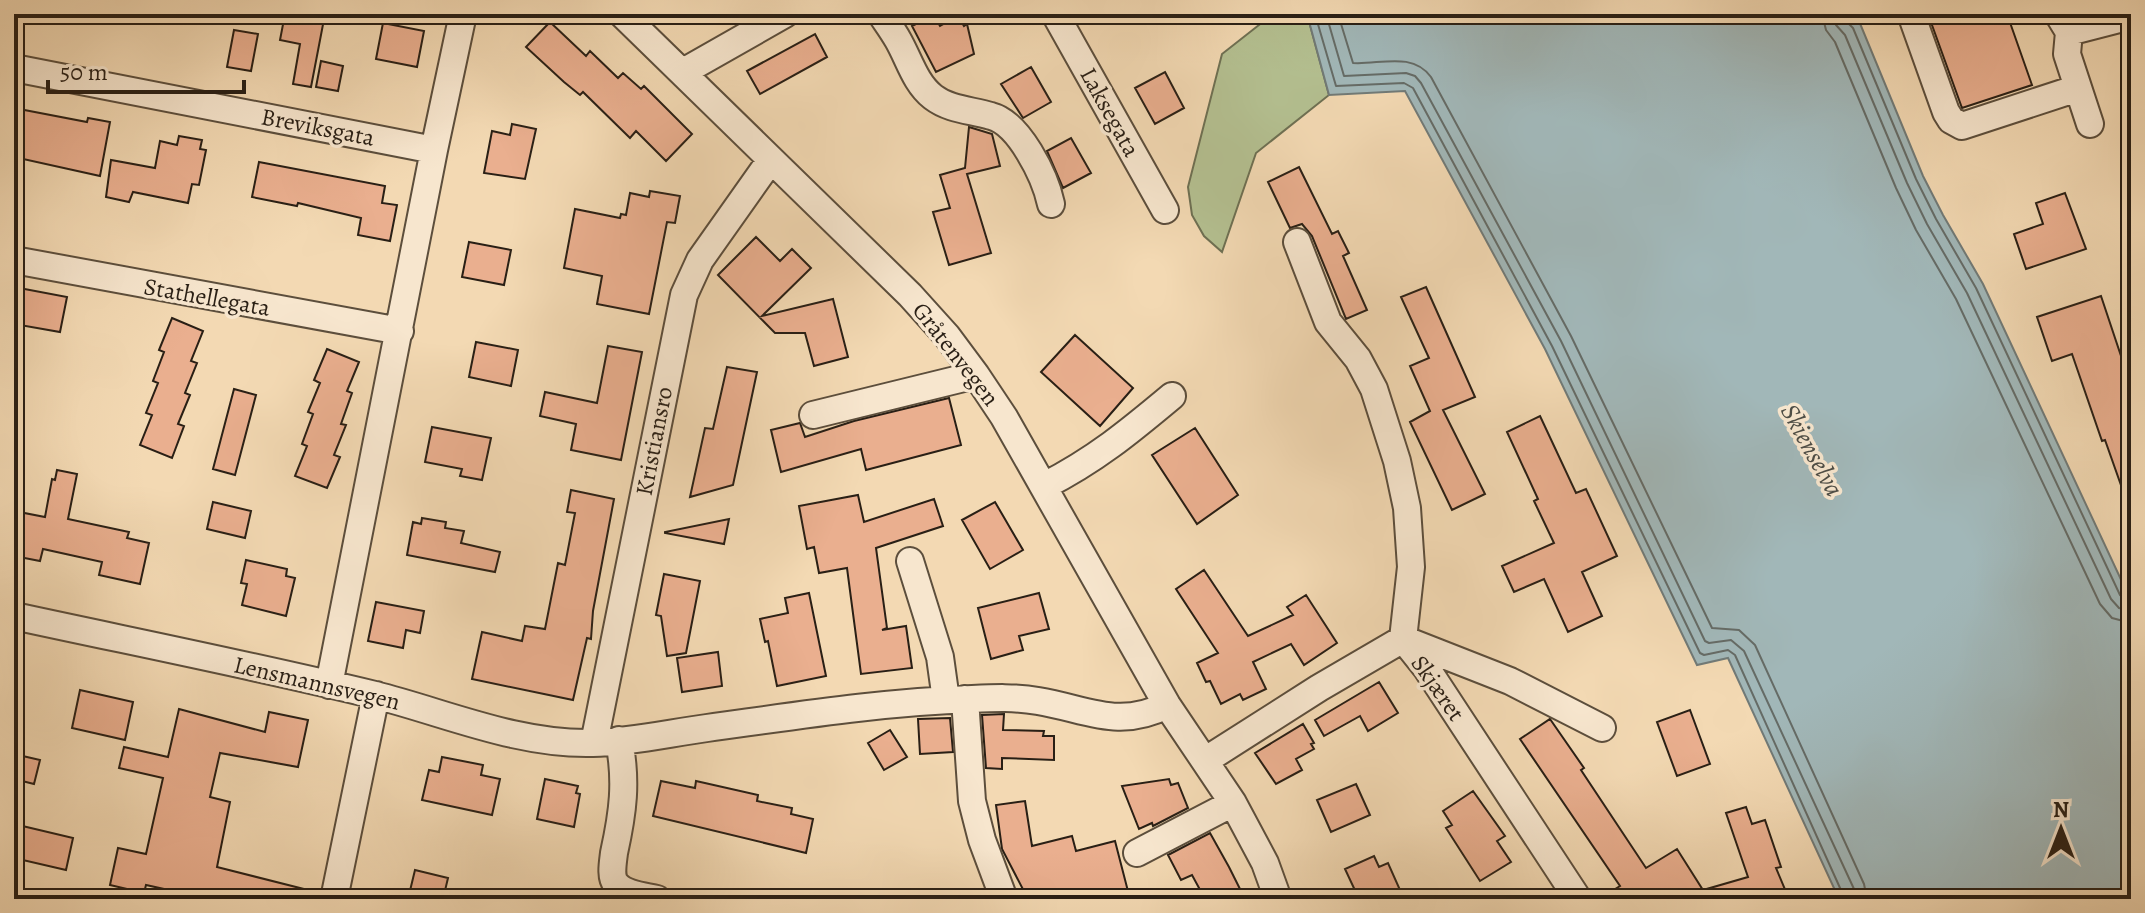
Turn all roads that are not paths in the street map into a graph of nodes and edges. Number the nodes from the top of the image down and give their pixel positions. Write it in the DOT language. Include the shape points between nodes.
graph roads {
  1 [pos="463,14"];
  2 [pos="622,14"];
  3 [pos="785,14"];
  4 [pos="881,14"];
  5 [pos="1055,14"];
  6 [pos="1911,14"];
  7 [pos="2127,17"];
  8 [pos="2063,23"];
  9 [pos="14,68"];
  10 [pos="683,72"];
  11 [pos="2078,88"];
  12 [pos="2090,124"];
  13 [pos="434,150"];
  14 [pos="770,161"];
  15 [pos="1051,204"];
  16 [pos="1165,210"];
  17 [pos="1297,242"];
  18 [pos="14,260"];
  19 [pos="400,331"];
  20 [pos="976,375"];
  21 [pos="1172,396"];
  22 [pos="813,415"];
  23 [pos="1044,486"];
  24 [pos="910,561"];
  25 [pos="14,616"];
  26 [pos="1403,639"];
  27 [pos="329,685"];
  28 [pos="376,695"];
  29 [pos="955,700"];
  30 [pos="1167,705"];
  31 [pos="1602,728"];
  32 [pos="606,742"];
  33 [pos="1206,760"];
  34 [pos="1233,803"];
  35 [pos="1137,853"];
  36 [pos="334,899"];
  37 [pos="657,899"];
  38 [pos="1004,899"];
  39 [pos="1278,899"];
  40 [pos="1578,899"];
  1 -- 13 [label="street"];
  2 -- 10 [label="street, Gråtenvegen"];
  3 -- 10 [label="street"];
  4 -- 15 [label="street" via="917,80 933,97 1003,120 1017,133"];
  5 -- 16 [label="street, Laksegata"];
  6 -- 11 [label="street" via="1946,112 1956,124"];
  7 -- 8 [label="street"];
  8 -- 11 [label="street"];
  9 -- 13 [label="street, Breviksgata"];
  10 -- 14 [label="street, Gråtenvegen"];
  11 -- 12 [label="street"];
  13 -- 19 [label="street"];
  14 -- 20 [label="street, Gråtenvegen" via="910,295"];
  14 -- 32 [label="street, Kristiansro" via="700,260 684,295"];
  17 -- 26 [label="street, Skjæret" via="1328,322 1374,389 1397,461 1411,567"];
  18 -- 19 [label="street, Stathellegata"];
  19 -- 27 [label="street"];
  20 -- 22 [label="street"];
  20 -- 23 [label="street, Gråtenvegen"];
  21 -- 23 [label="street" via="1117,443"];
  23 -- 30 [label="street, Gråtenvegen"];
  24 -- 29 [label="street"];
  25 -- 27 [label="street, Lensmannsvegen"];
  26 -- 31 [label="street" via="1510,681"];
  26 -- 33 [label="street"];
  26 -- 40 [label="street, Skjæret"];
  27 -- 28 [label="street, Lensmannsvegen"];
  28 -- 32 [label="street, Lensmannsvegen" via="525,737"];
  28 -- 36 [label="street"];
  29 -- 30 [label="street, Lensmannsvegen" via="1036,700 1122,718"];
  29 -- 32 [label="street, Lensmannsvegen"];
  29 -- 38 [label="street" via="972,801"];
  30 -- 33 [label="street, Gråtenvegen"];
  32 -- 37 [label="street" via="625,774 613,879 630,893"];
  33 -- 34 [label="street, Gråtenvegen"];
  34 -- 35 [label="street"];
  34 -- 39 [label="street, Gråtenvegen"];
}
